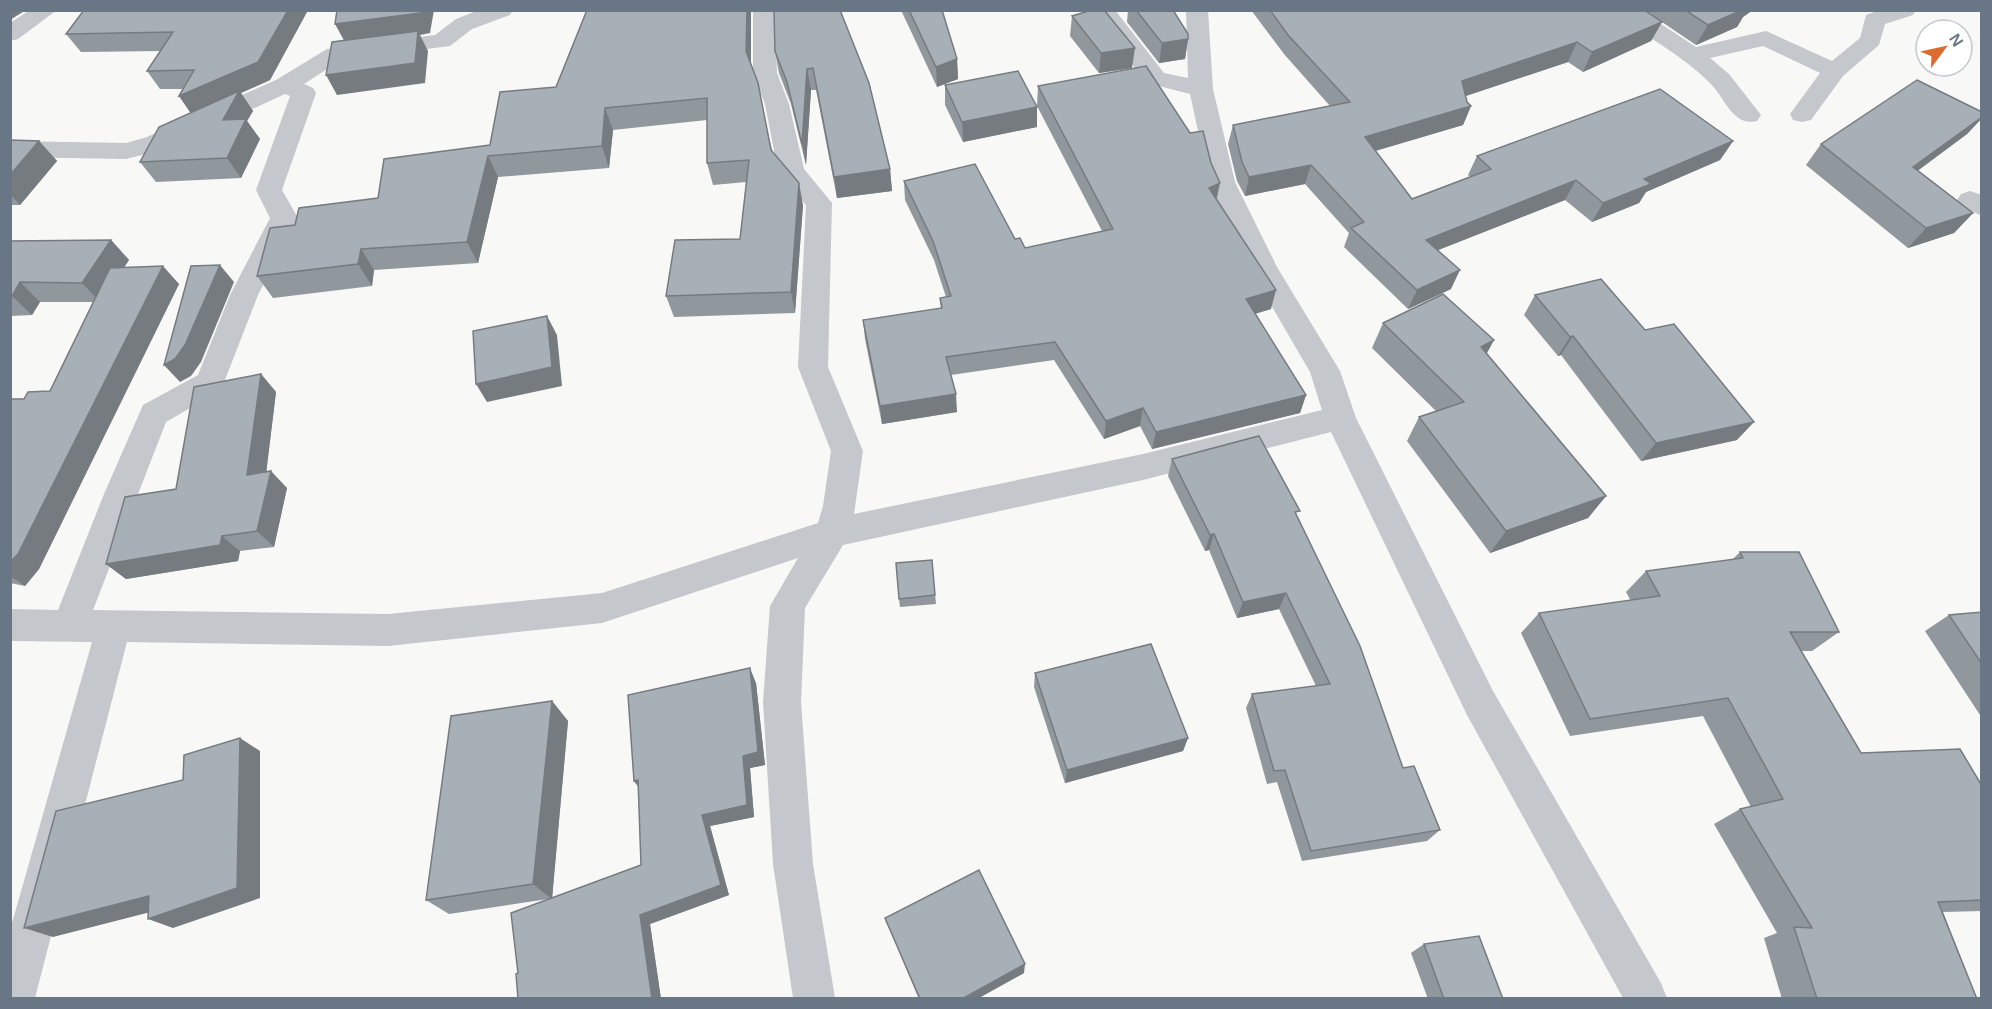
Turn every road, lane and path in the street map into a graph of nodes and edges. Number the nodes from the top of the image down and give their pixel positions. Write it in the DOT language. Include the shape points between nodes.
graph roads {
  1 [pos="46,10"];
  2 [pos="502,10"];
  3 [pos="764,10"];
  4 [pos="1100,10"];
  5 [pos="1197,10"];
  6 [pos="1629,10"];
  7 [pos="1905,10"];
  8 [pos="10,34"];
  9 [pos="1692,55"];
  10 [pos="1834,70"];
  11 [pos="285,85"];
  12 [pos="1201,89"];
  13 [pos="1802,114"];
  14 [pos="1748,115"];
  15 [pos="10,149"];
  16 [pos="1340,418"];
  17 [pos="831,533"];
  18 [pos="10,625"];
  19 [pos="70,625"];
  20 [pos="114,626"];
  21 [pos="13,999"];
  22 [pos="814,999"];
  23 [pos="1646,999"];
  1 -- 8 [label="street"];
  2 -- 11 [label="street" via="464,24 442,42 335,54"];
  3 -- 17 [label="street" via="765,73 777,104 790,171 819,204 813,367 847,451 840,506"];
  4 -- 12 [label="street" via="1156,78"];
  5 -- 12 [label="street"];
  6 -- 9 [label="street" via="1627,13"];
  7 -- 10 [label="street" via="1874,20 1870,40"];
  9 -- 10 [label="street" via="1766,38"];
  9 -- 14 [label="street" via="1720,79"];
  10 -- 13 [label="street"];
  11 -- 15 [label="street" via="156,143 126,151"];
  11 -- 19 [label="street" via="304,93 268,190 284,218 244,295 210,382 154,414"];
  12 -- 16 [label="street" via="1222,182 1264,269 1325,371"];
  16 -- 17 [label="street" via="1143,467"];
  16 -- 23 [label="street" via="1480,703"];
  17 -- 20 [label="street" via="602,608 388,630"];
  17 -- 22 [label="street" via="788,606 782,702 793,864"];
  18 -- 19 [label="street"];
  19 -- 20 [label="street"];
  20 -- 21 [label="street"];
}
